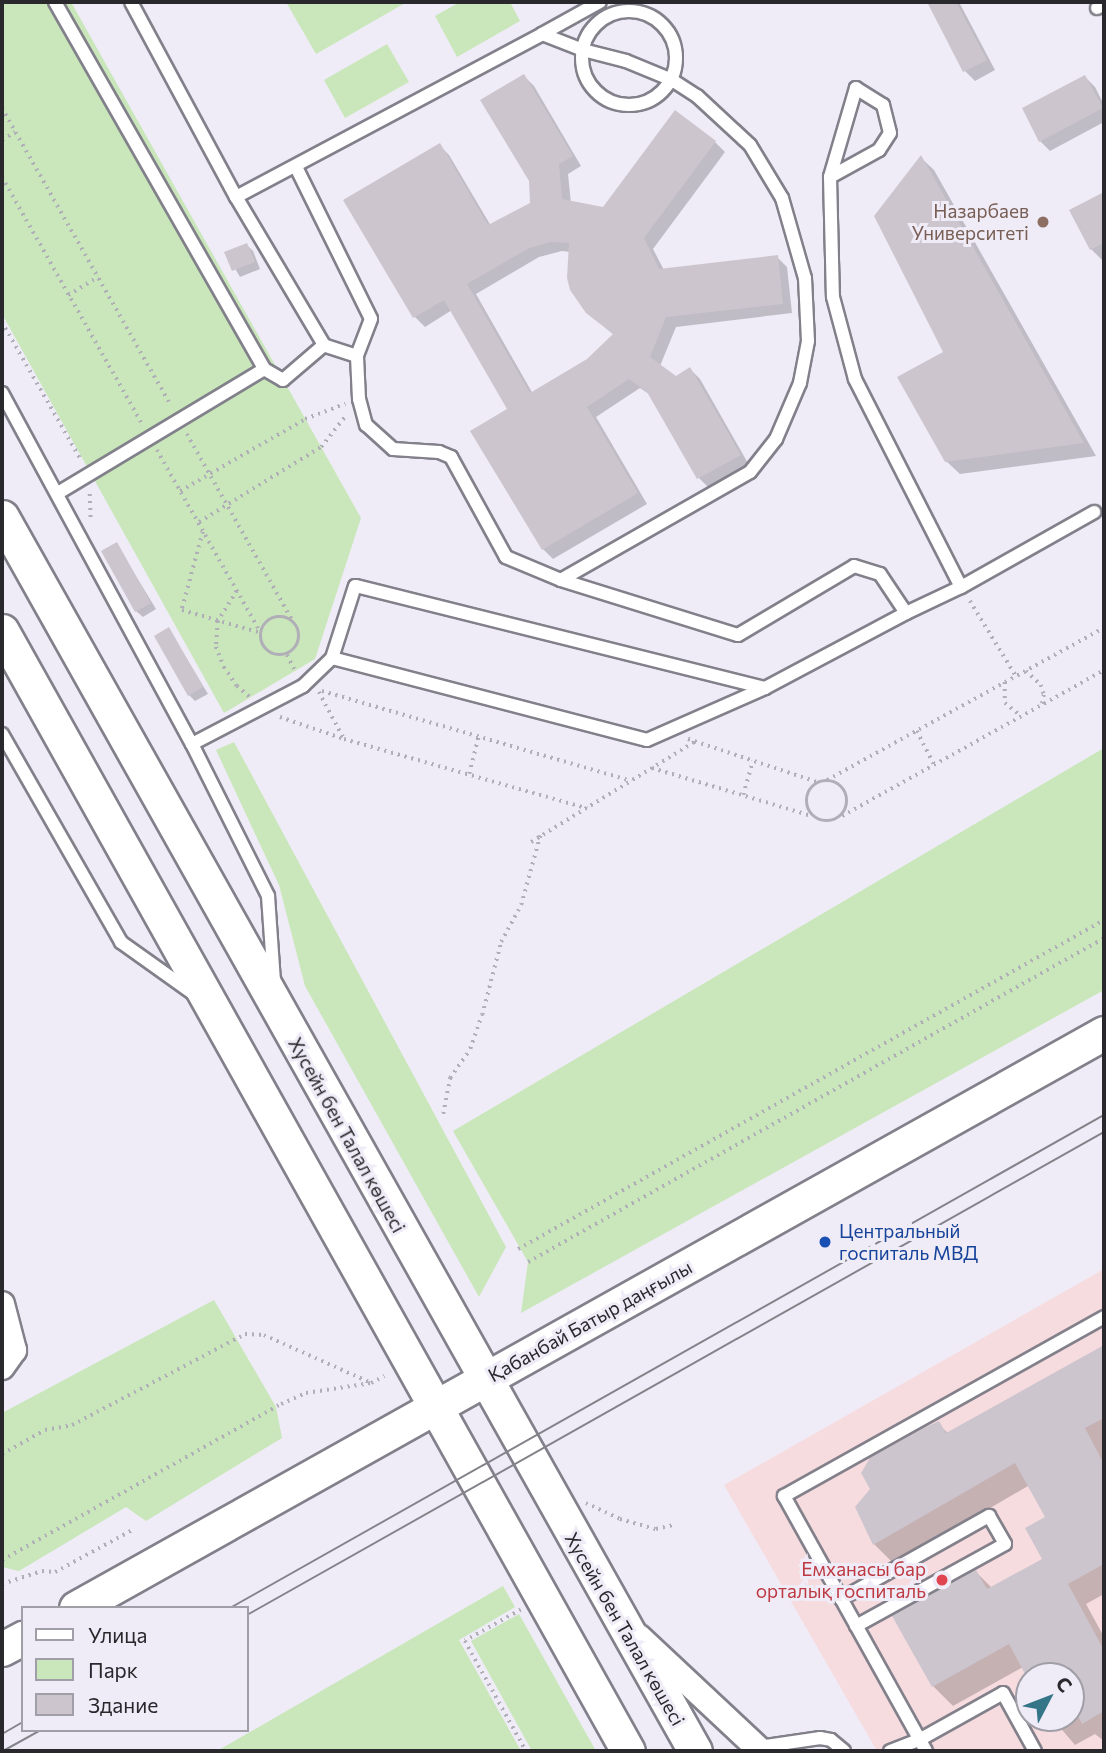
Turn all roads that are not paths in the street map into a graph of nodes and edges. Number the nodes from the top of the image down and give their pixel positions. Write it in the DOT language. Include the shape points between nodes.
graph roads {
  1 [pos="55,2"];
  2 [pos="131,2"];
  3 [pos="600,2"];
  4 [pos="628,5"];
  5 [pos="542,34"];
  6 [pos="583,50"];
  7 [pos="672,80"];
  8 [pos="296,167"];
  9 [pos="830,177"];
  10 [pos="236,197"];
  11 [pos="324,345"];
  12 [pos="357,356"];
  13 [pos="264,369"];
  14 [pos="2,393"];
  15 [pos="58,493"];
  16 [pos="1094,512"];
  17 [pos="2,517"];
  18 [pos="561,580"];
  19 [pos="961,587"];
  20 [pos="905,612"];
  21 [pos="2,631"];
  22 [pos="332,658"];
  23 [pos="765,688"];
  24 [pos="2,734"];
  25 [pos="192,744"];
  26 [pos="211,1006"];
  27 [pos="276,1007"];
  28 [pos="1104,1033"];
  29 [pos="2,1304"];
  30 [pos="1104,1317"];
  31 [pos="8,1359"];
  32 [pos="485,1379"];
  33 [pos="435,1406"];
  34 [pos="841,1599"];
  35 [pos="80,1606"];
  36 [pos="618,1618"];
  37 [pos="856,1626"];
  38 [pos="21,1639"];
  39 [pos="2,1649"];
  40 [pos="923,1745"];
  41 [pos="760,1749"];
  42 [pos="628,1751"];
  43 [pos="695,1751"];
  44 [pos="844,1751"];
  45 [pos="890,1751"];
  46 [pos="1035,1751"];
  1 -- 13 [label="lane"];
  2 -- 10 [label="lane"];
  3 -- 5 [label="lane"];
  4 -- 6 [label="lane" via="595,22"];
  4 -- 7 [label="lane" via="658,19 676,47"];
  5 -- 6 [label="lane"];
  5 -- 8 [label="lane"];
  6 -- 7 [label="lane"];
  6 -- 7 [label="lane" via="588,84 615,104 648,103"];
  7 -- 18 [label="lane" via="697,96 750,145 782,198 805,278 808,341 800,383 776,439 750,472"];
  8 -- 10 [label="lane"];
  8 -- 12 [label="lane" via="371,319"];
  9 -- 9 [label="lane" via="834,164 856,88 883,105 890,133 878,150"];
  9 -- 19 [label="lane" via="833,297 855,379"];
  10 -- 11 [label="lane"];
  11 -- 12 [label="lane"];
  11 -- 13 [label="lane" via="283,380"];
  12 -- 18 [label="lane" via="359,399 366,425 393,449 451,457 506,556"];
  13 -- 15 [label="lane"];
  14 -- 15 [label="lane"];
  15 -- 25 [label="lane"];
  16 -- 19 [label="lane"];
  17 -- 27 [label="street, Хусейн бен Талал көшесі"];
  18 -- 20 [label="lane" via="738,635 854,566 880,574"];
  19 -- 20 [label="lane"];
  20 -- 23 [label="lane"];
  21 -- 26 [label="street"];
  22 -- 23 [label="lane" via="648,740"];
  22 -- 23 [label="lane" via="355,586"];
  22 -- 25 [label="lane" via="303,686"];
  24 -- 26 [label="lane" via="121,942"];
  25 -- 27 [label="lane" via="268,896"];
  26 -- 33 [label="street"];
  27 -- 32 [label="street, Хусейн бен Талал көшесі"];
  28 -- 32 [label="street, Қабанбай Батыр даңғылы"];
  29 -- 31 [label="street"];
  30 -- 34 [label="lane" via="784,1496"];
  32 -- 33 [label="street, Қабанбай Батыр даңғылы"];
  32 -- 36 [label="street, Хусейн бен Талал көшесі"];
  33 -- 35 [label="street, Қабанбай Батыр даңғылы"];
  33 -- 42 [label="street"];
  34 -- 37 [label="lane"];
  34 -- 37 [label="lane" via="989,1516 1004,1544"];
  36 -- 41 [label="street"];
  36 -- 43 [label="street, Хусейн бен Талал көшесі"];
  37 -- 40 [label="lane"];
  38 -- 39 [label="street"];
  40 -- 45 [label="lane"];
  40 -- 46 [label="lane" via="1003,1693"];
  41 -- 44 [label="lane" via="820,1738"];
}
